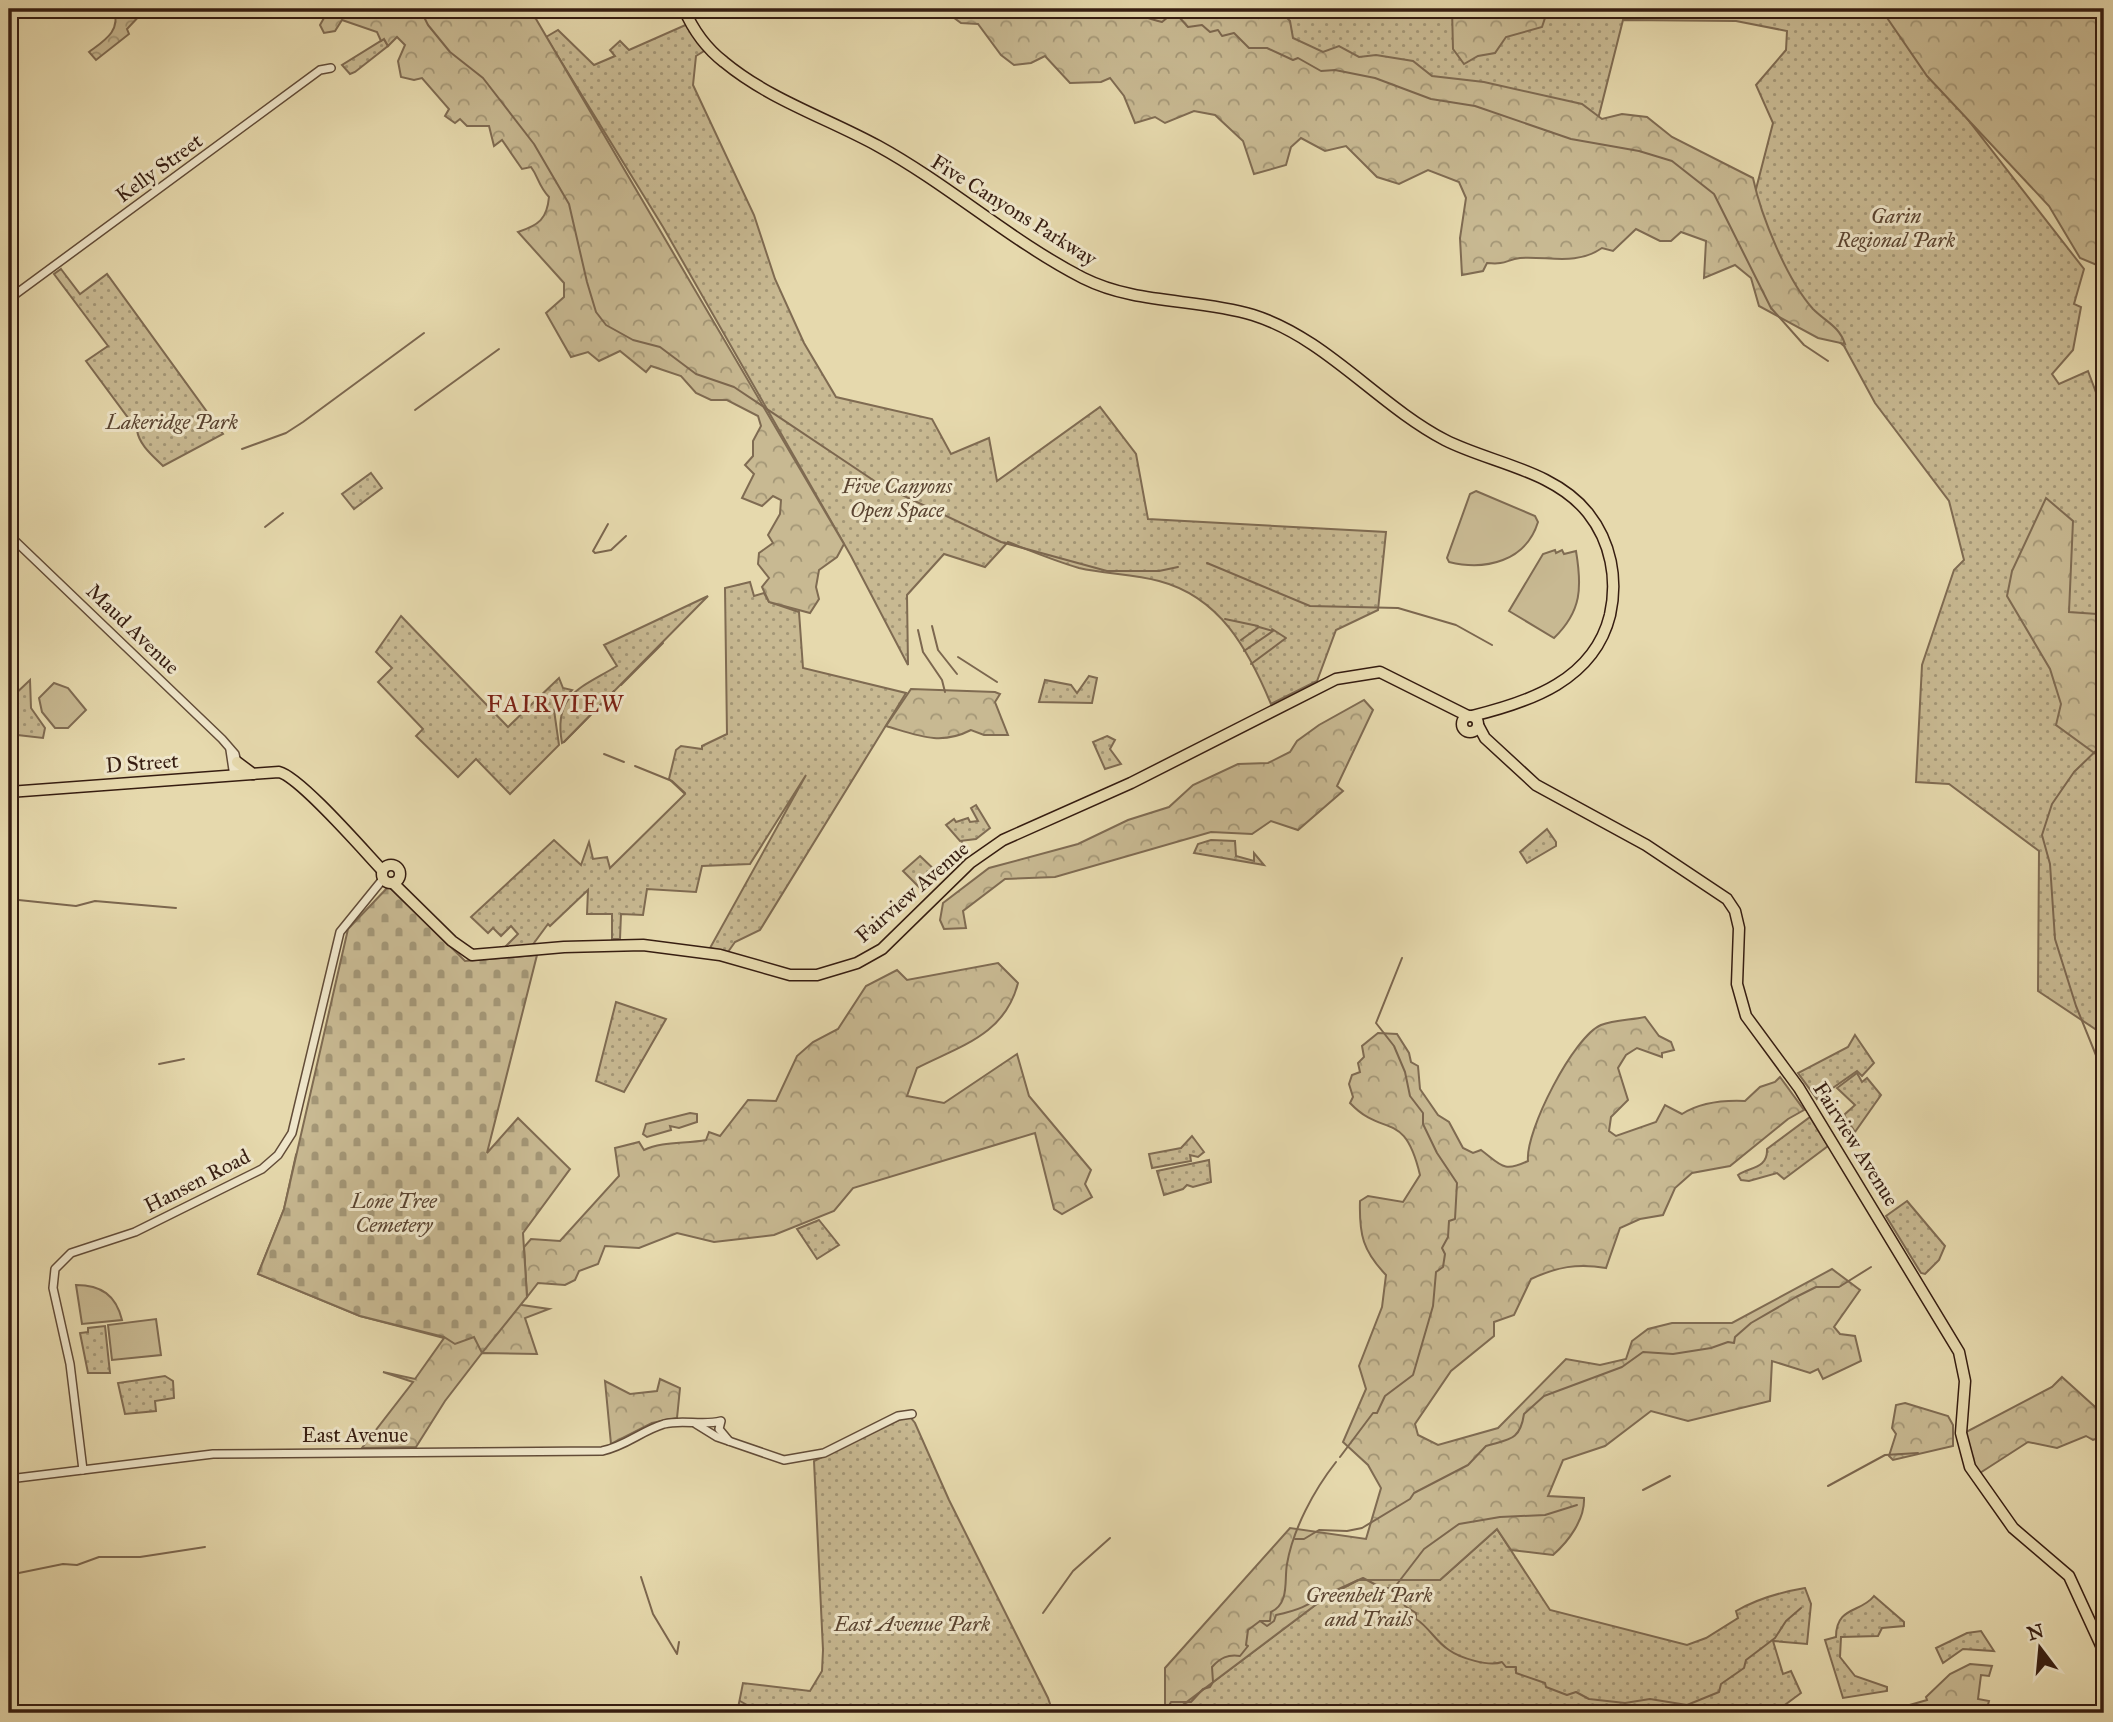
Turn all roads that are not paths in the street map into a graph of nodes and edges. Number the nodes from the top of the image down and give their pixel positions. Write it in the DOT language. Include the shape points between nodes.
graph roads {
  1 [pos="684,9"];
  2 [pos="690,9"];
  3 [pos="331,68"];
  4 [pos="9,299"];
  5 [pos="1462,446"];
  6 [pos="9,535"];
  7 [pos="1472,722"];
  8 [pos="230,750"];
  9 [pos="237,762"];
  10 [pos="279,772"];
  11 [pos="253,774"];
  12 [pos="238,775"];
  13 [pos="9,792"];
  14 [pos="388,876"];
  15 [pos="912,1414"];
  16 [pos="696,1423"];
  17 [pos="729,1441"];
  18 [pos="83,1470"];
  19 [pos="9,1479"];
  20 [pos="2104,1652"];
  1 -- 5 [label="main road, Five Canyons Parkway" via="704,43 729,66 805,112 878,146 1081,277 1120,293 1223,307 1267,321 1315,348 1423,427"];
  2 -- 5 [label="main road, Five Canyons Parkway" via="709,40 733,63 904,156 1077,270 1143,295 1220,302 1269,316 1318,344"];
  3 -- 4 [label="street, Kelly Street" via="320,70"];
  5 -- 7 [label="main road, Five Canyons Parkway" via="1560,488 1577,502 1605,542 1613,572 1607,626 1587,662 1555,688"];
  6 -- 8 [label="street, Maud Avenue"];
  7 -- 14 [label="main road, Fairview Avenue" via="1394,676 1380,672 1336,679 1131,783 1003,840 953,878 882,949 858,963 817,975 790,975 720,955 643,945 472,955 452,941"];
  7 -- 20 [label="main road, Fairview Avenue" via="1536,785 1678,864 1720,892 1732,906 1740,929 1737,984 1746,1016 1799,1088 1959,1352 1965,1381 1961,1433 1970,1467 2013,1528 2069,1576"];
  8 -- 9 [label="street, Maud Avenue"];
  8 -- 12 [label="street, Maud Avenue"];
  9 -- 11 [label="main road"];
  9 -- 12 [label="street, Maud Avenue"];
  10 -- 11 [label="main road, D Street"];
  10 -- 14 [label="main road, Fairview Avenue"];
  11 -- 12 [label="main road, D Street"];
  12 -- 13 [label="main road, D Street"];
  14 -- 18 [label="street, Hansen Road" via="340,932 292,1133 278,1155 262,1169 135,1232 71,1253 55,1269 53,1288 70,1364"];
  15 -- 17 [label="street" via="803,1458 784,1460"];
  16 -- 17 [label="street"];
  16 -- 17 [label="street, East Avenue" via="721,1421 719,1429"];
  16 -- 18 [label="street, East Avenue" via="661,1425 623,1446 602,1451 213,1454"];
  18 -- 19 [label="street, East Avenue"];
}
